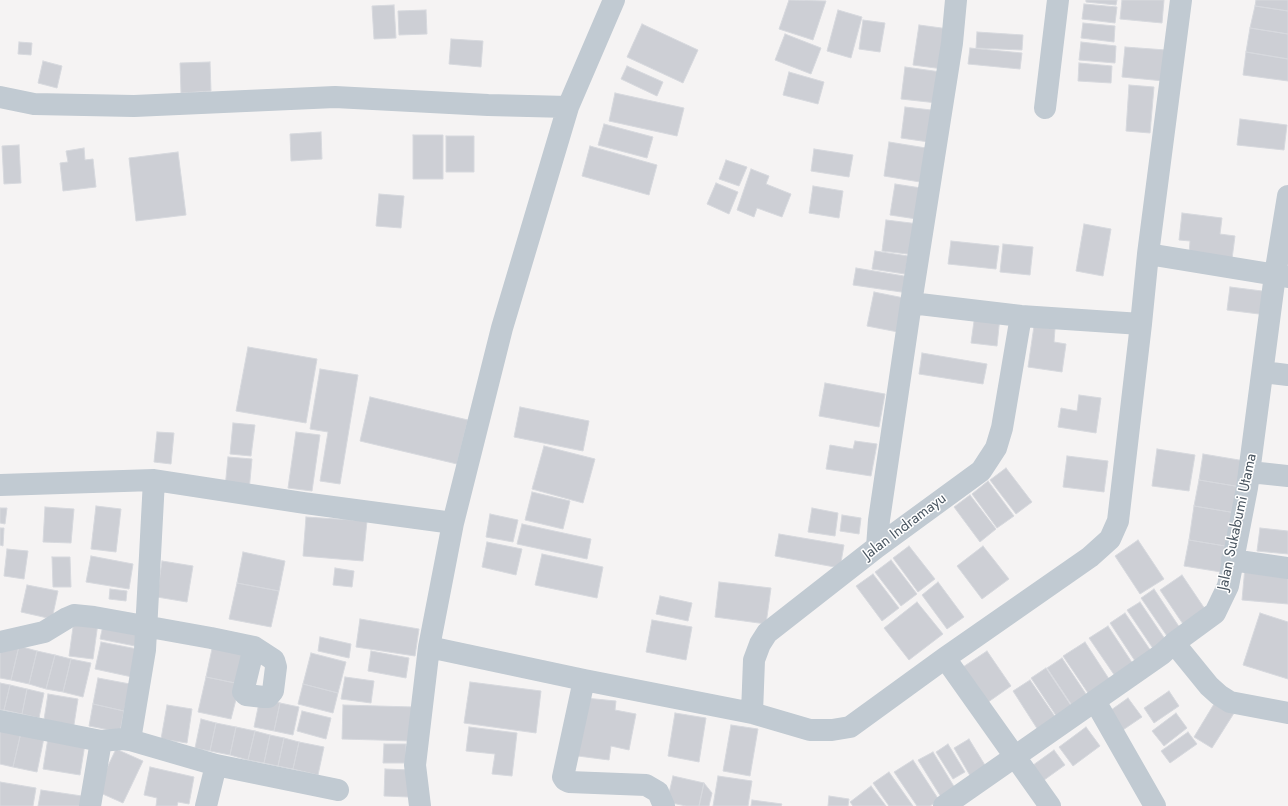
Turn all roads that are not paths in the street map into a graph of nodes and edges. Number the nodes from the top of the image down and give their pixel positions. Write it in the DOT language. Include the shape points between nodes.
graph roads {
  1 [pos="614,0"];
  2 [pos="956,0"];
  3 [pos="1058,0"];
  4 [pos="1181,0"];
  5 [pos="0,97"];
  6 [pos="568,107"];
  7 [pos="1045,108"];
  8 [pos="1288,196"];
  9 [pos="1148,254"];
  10 [pos="1282,276"];
  11 [pos="911,303"];
  12 [pos="1021,316"];
  13 [pos="1141,324"];
  14 [pos="1264,372"];
  15 [pos="1288,375"];
  16 [pos="1250,472"];
  17 [pos="1288,476"];
  18 [pos="154,480"];
  19 [pos="0,485"];
  20 [pos="453,523"];
  21 [pos="877,547"];
  22 [pos="1232,560"];
  23 [pos="1288,568"];
  24 [pos="146,626"];
  25 [pos="0,642"];
  26 [pos="1174,643"];
  27 [pos="254,647"];
  28 [pos="429,647"];
  29 [pos="945,658"];
  30 [pos="584,680"];
  31 [pos="1095,701"];
  32 [pos="752,712"];
  33 [pos="1288,713"];
  34 [pos="0,721"];
  35 [pos="130,740"];
  36 [pos="100,741"];
  37 [pos="1015,756"];
  38 [pos="216,765"];
  39 [pos="338,790"];
  40 [pos="93,805"];
  41 [pos="206,806"];
  42 [pos="420,806"];
  43 [pos="664,806"];
  44 [pos="944,806"];
  45 [pos="1050,806"];
  46 [pos="1155,806"];
  1 -- 6 [label="street"];
  2 -- 11 [label="street" via="952,44"];
  3 -- 7 [label="street"];
  4 -- 9 [label="street"];
  5 -- 6 [label="street" via="34,104 134,106 335,97"];
  6 -- 20 [label="street" via="502,328"];
  8 -- 10 [label="street, Jalan Sukabumi Utama"];
  9 -- 10 [label="street"];
  9 -- 13 [label="street"];
  10 -- 14 [label="street, Jalan Sukabumi Utama"];
  11 -- 12 [label="street"];
  11 -- 21 [label="street"];
  12 -- 13 [label="street"];
  12 -- 21 [label="street, Jalan Indramayu" via="1002,428 996,448 981,471"];
  13 -- 29 [label="street" via="1118,521 1110,539 1090,557"];
  14 -- 15 [label="street"];
  14 -- 16 [label="street, Jalan Sukabumi Utama"];
  16 -- 17 [label="street"];
  16 -- 22 [label="street, Jalan Sukabumi Utama"];
  18 -- 19 [label="street"];
  18 -- 20 [label="street"];
  18 -- 24 [label="street"];
  20 -- 28 [label="street"];
  21 -- 32 [label="street, Jalan Indramayu" via="767,633 754,660"];
  22 -- 23 [label="street"];
  22 -- 26 [label="street, Jalan Sukabumi Utama" via="1228,586 1214,613"];
  24 -- 25 [label="street" via="94,616 74,615 44,632"];
  24 -- 27 [label="street"];
  24 -- 35 [label="street" via="145,650"];
  26 -- 31 [label="street, Jalan Sukabumi Utama"];
  26 -- 33 [label="street" via="1209,686 1230,702"];
  28 -- 30 [label="street"];
  28 -- 42 [label="street" via="415,765"];
  29 -- 32 [label="street" via="850,727 810,730"];
  29 -- 37 [label="street"];
  30 -- 32 [label="street"];
  30 -- 43 [label="street" via="563,777 569,782 646,785 658,792"];
  31 -- 37 [label="street, Jalan Sukabumi Utama"];
  31 -- 46 [label="street"];
  34 -- 36 [label="street"];
  35 -- 36 [label="street"];
  35 -- 38 [label="street"];
  36 -- 40 [label="street"];
  37 -- 44 [label="street, Jalan Sukabumi Utama"];
  37 -- 45 [label="street"];
  38 -- 39 [label="street"];
  38 -- 41 [label="street"];
}
